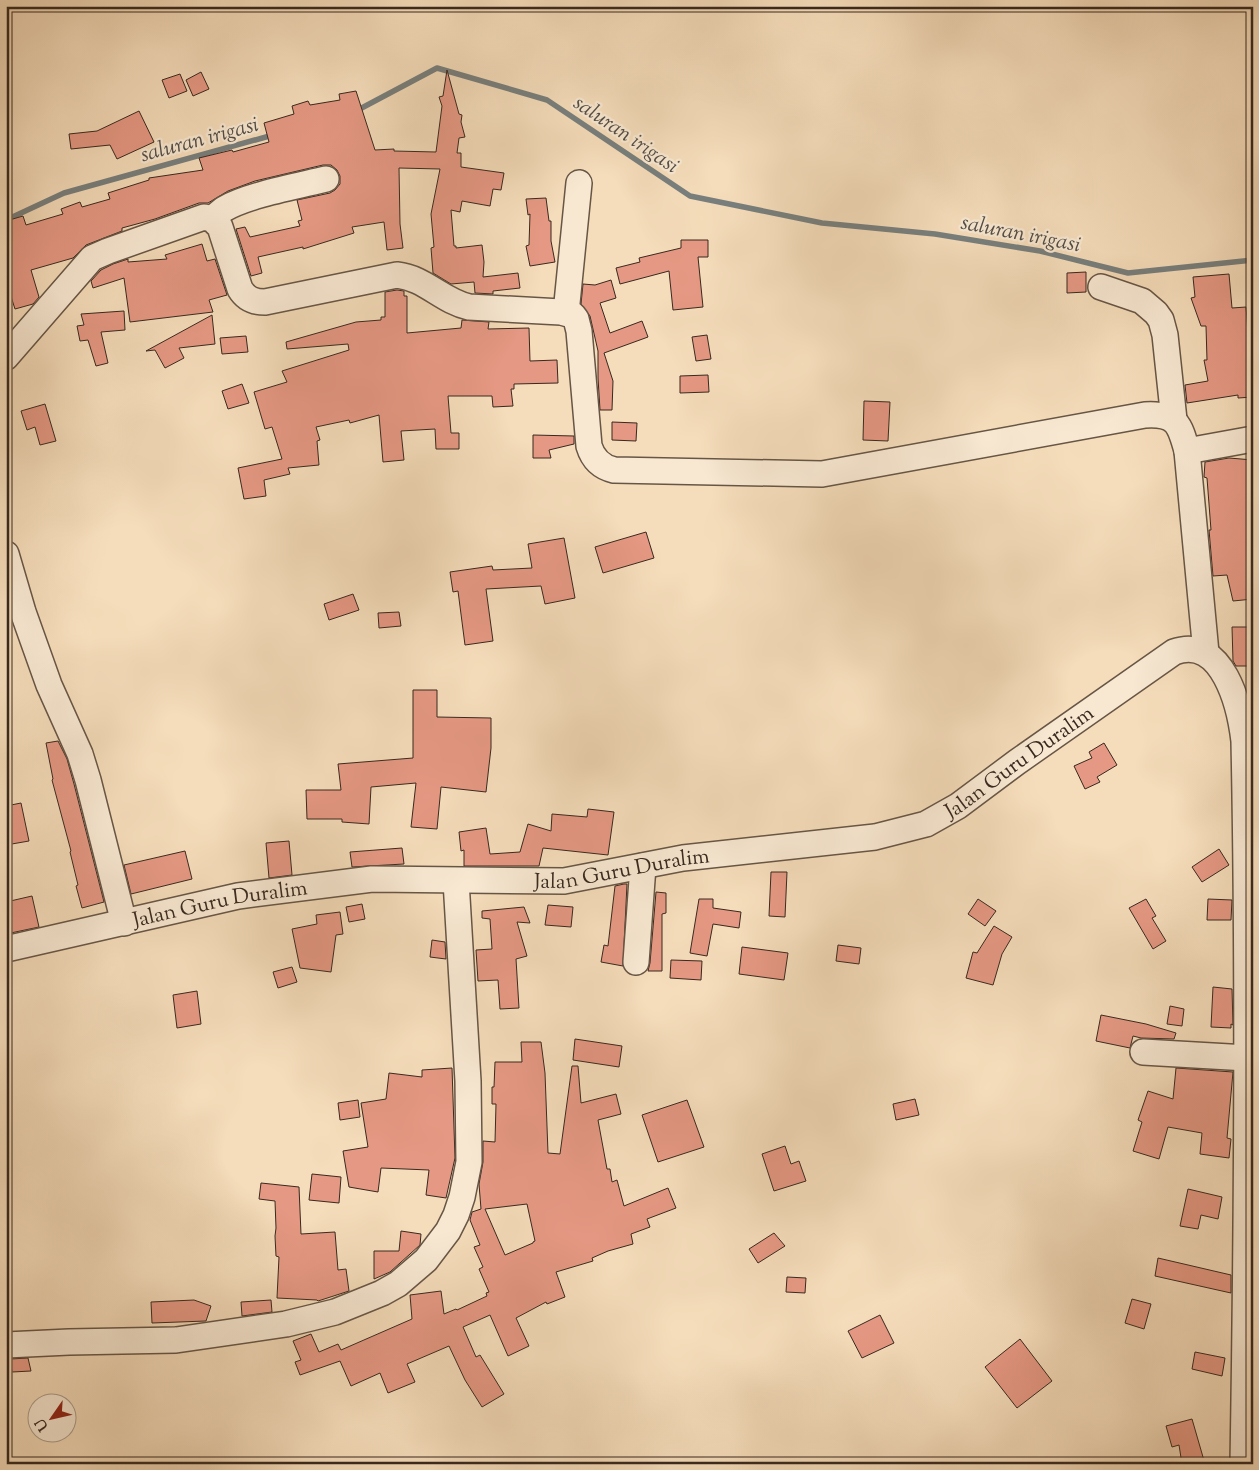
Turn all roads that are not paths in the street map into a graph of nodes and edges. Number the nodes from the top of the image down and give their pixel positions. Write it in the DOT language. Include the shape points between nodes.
graph roads {
  1 [pos="326,179"];
  2 [pos="579,183"];
  3 [pos="212,219"];
  4 [pos="1101,287"];
  5 [pos="566,313"];
  6 [pos="6,357"];
  7 [pos="1174,420"];
  8 [pos="1253,439"];
  9 [pos="1187,451"];
  10 [pos="6,554"];
  11 [pos="1206,654"];
  12 [pos="643,866"];
  13 [pos="456,881"];
  14 [pos="124,922"];
  15 [pos="6,949"];
  16 [pos="636,962"];
  17 [pos="1143,1052"];
  18 [pos="1247,1058"];
  19 [pos="6,1345"];
  20 [pos="1242,1464"];
  1 -- 3 [label="street" via="236,204"];
  2 -- 5 [label="street"];
  3 -- 5 [label="street" via="220,227 240,289 256,302 397,275 409,276 457,304"];
  3 -- 6 [label="street" via="199,218 92,258"];
  4 -- 7 [label="street" via="1142,301 1161,320"];
  5 -- 7 [label="street" via="575,316 579,330 591,451 600,464 614,470 822,474 1145,414"];
  7 -- 9 [label="street" via="1180,427"];
  8 -- 9 [label="street"];
  9 -- 11 [label="street"];
  10 -- 14 [label="street" via="49,685 80,754"];
  11 -- 12 [label="street, Jalan Guru Duralim" via="1189,649 1174,652 958,806 926,824 875,837 683,858"];
  11 -- 18 [label="street" via="1216,662 1228,681 1242,719"];
  12 -- 13 [label="street, Jalan Guru Duralim" via="564,881"];
  12 -- 16 [label="street"];
  13 -- 14 [label="street, Jalan Guru Duralim" via="343,882 238,896"];
  13 -- 19 [label="street" via="468,1081 469,1162 456,1214 426,1260 382,1293 335,1312 286,1324 176,1340"];
  14 -- 15 [label="street, Jalan Guru Duralim"];
  17 -- 18 [label="street"];
  18 -- 20 [label="street"];
}
